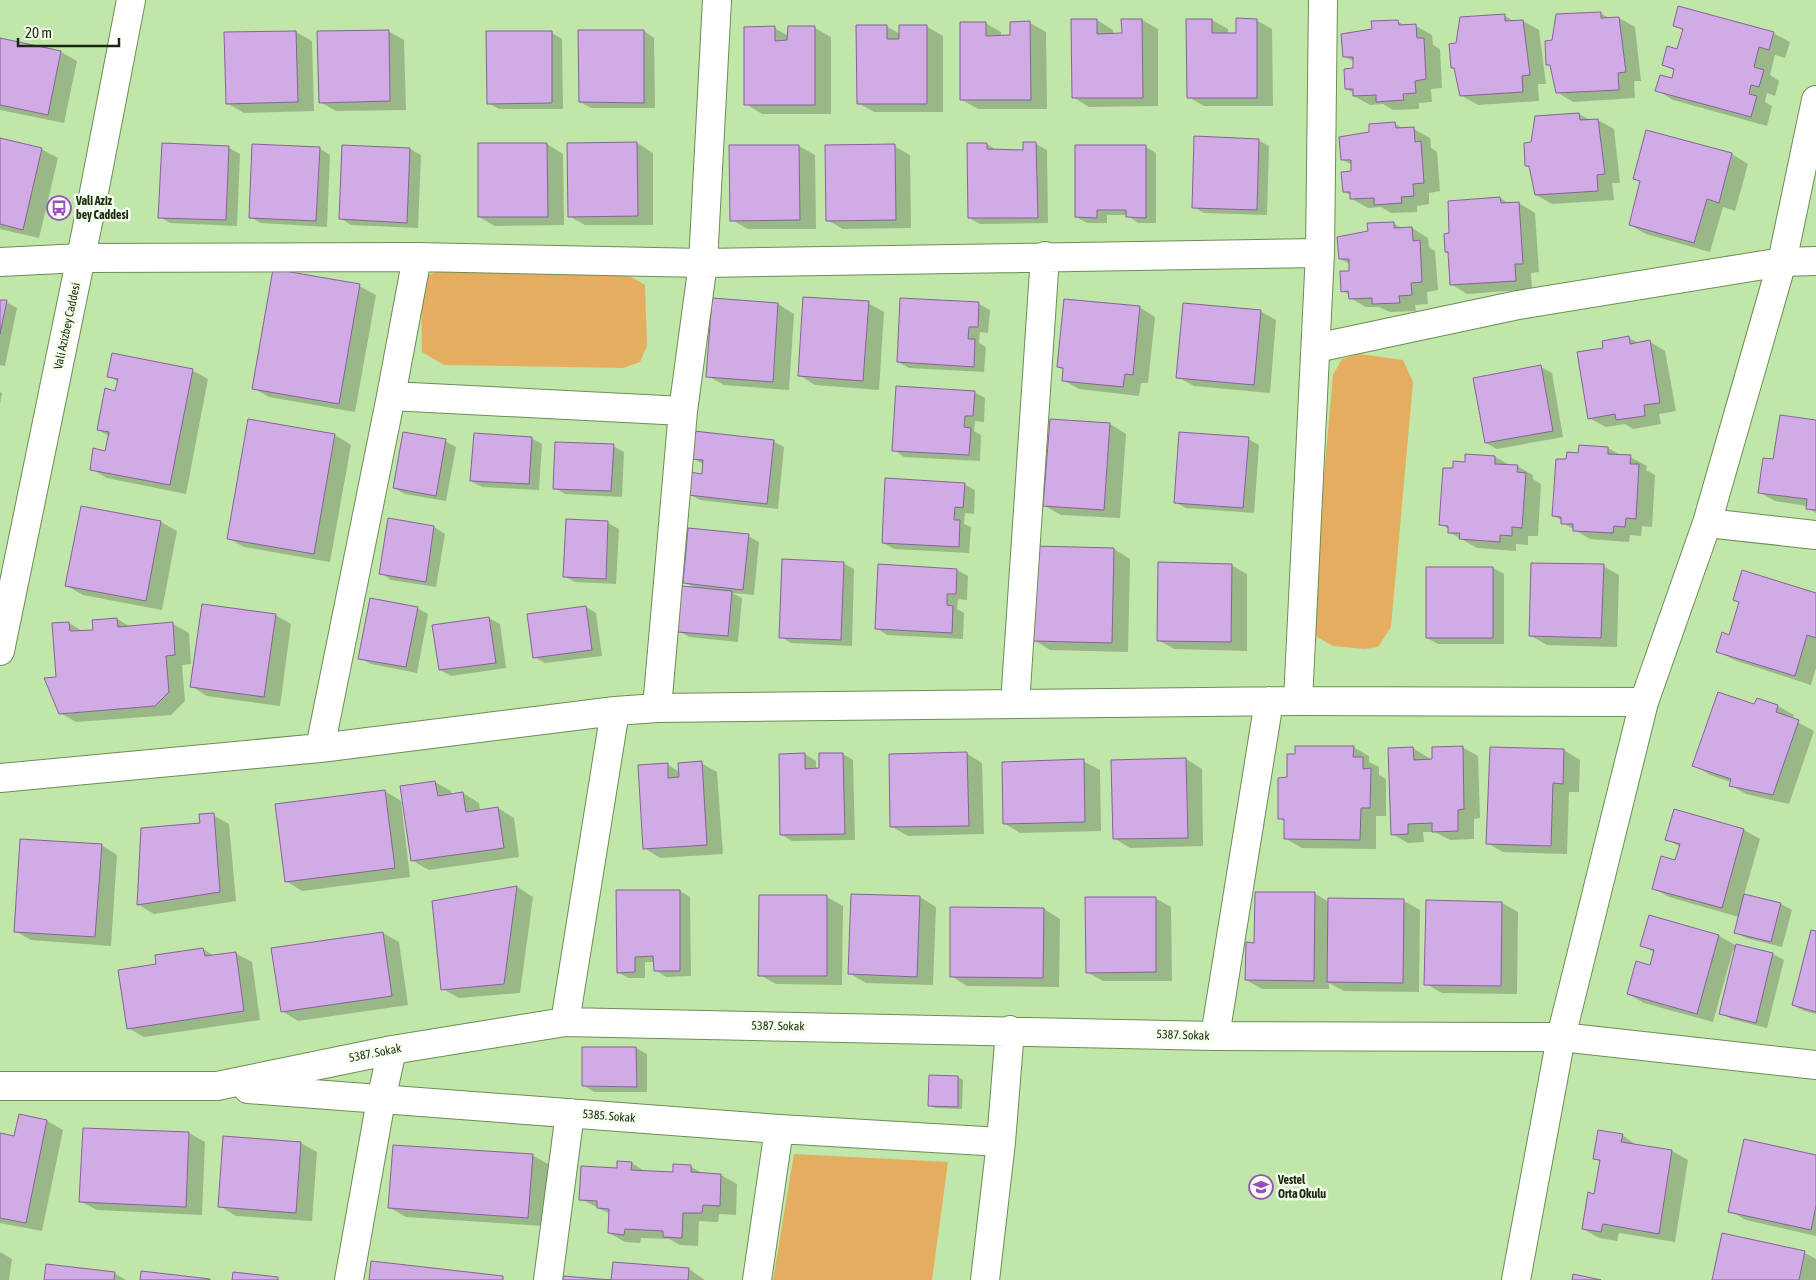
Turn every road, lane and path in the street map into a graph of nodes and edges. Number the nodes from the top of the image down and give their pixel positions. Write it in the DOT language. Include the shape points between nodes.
graph roads {
  1 [pos="131,0"];
  2 [pos="717,0"];
  3 [pos="1323,0"];
  4 [pos="1816,100"];
  5 [pos="1320,253"];
  6 [pos="1045,256"];
  7 [pos="417,257"];
  8 [pos="81,258"];
  9 [pos="1816,260"];
  10 [pos="0,262"];
  11 [pos="1782,262"];
  12 [pos="703,263"];
  13 [pos="1316,348"];
  14 [pos="391,396"];
  15 [pos="684,411"];
  16 [pos="1707,523"];
  17 [pos="1816,535"];
  18 [pos="0,652"];
  19 [pos="1268,701"];
  20 [pos="1298,701"];
  21 [pos="1644,702"];
  22 [pos="1015,704"];
  23 [pos="657,708"];
  24 [pos="615,712"];
  25 [pos="320,748"];
  26 [pos="0,778"];
  27 [pos="565,1022"];
  28 [pos="1010,1030"];
  29 [pos="1215,1036"];
  30 [pos="1561,1037"];
  31 [pos="392,1050"];
  32 [pos="1816,1065"];
  33 [pos="0,1086"];
  34 [pos="217,1086"];
  35 [pos="381,1100"];
  36 [pos="570,1113"];
  37 [pos="779,1129"];
  38 [pos="1001,1142"];
  39 [pos="349,1280"];
  40 [pos="548,1280"];
  41 [pos="757,1280"];
  42 [pos="985,1280"];
  43 [pos="1516,1280"];
  1 -- 8 [label="street, Vali Azizbey Caddesi"];
  2 -- 12 [label="street"];
  3 -- 5 [label="street"];
  4 -- 11 [label="street"];
  5 -- 6 [label="street"];
  5 -- 13 [label="street"];
  6 -- 12 [label="street"];
  6 -- 22 [label="street"];
  7 -- 8 [label="street"];
  7 -- 12 [label="street"];
  7 -- 14 [label="street"];
  8 -- 10 [label="street"];
  8 -- 18 [label="street, Vali Azizbey Caddesi"];
  9 -- 11 [label="street"];
  11 -- 13 [label="street" via="1518,305"];
  11 -- 16 [label="street"];
  12 -- 15 [label="street"];
  13 -- 20 [label="street"];
  14 -- 15 [label="street"];
  14 -- 25 [label="street"];
  15 -- 23 [label="street"];
  16 -- 17 [label="street"];
  16 -- 21 [label="street"];
  19 -- 20 [label="street"];
  19 -- 22 [label="street"];
  19 -- 29 [label="street"];
  20 -- 21 [label="street"];
  21 -- 30 [label="street"];
  22 -- 23 [label="street"];
  23 -- 24 [label="street"];
  24 -- 25 [label="street"];
  24 -- 27 [label="street"];
  25 -- 26 [label="street"];
  27 -- 28 [label="street, 5387. Sokak"];
  27 -- 31 [label="street, 5387. Sokak"];
  28 -- 29 [label="street, 5387. Sokak"];
  28 -- 38 [label="street"];
  29 -- 30 [label="street, 5387. Sokak"];
  30 -- 32 [label="street, 5387. Sokak"];
  30 -- 43 [label="street"];
  31 -- 34 [label="street, 5387. Sokak"];
  31 -- 35 [label="street"];
  33 -- 34 [label="street, 5387. Sokak"];
  34 -- 35 [label="street, 5385. Sokak"];
  35 -- 36 [label="street, 5385. Sokak"];
  35 -- 39 [label="street"];
  36 -- 37 [label="street, 5385. Sokak"];
  36 -- 40 [label="street"];
  37 -- 38 [label="street, 5385. Sokak"];
  37 -- 41 [label="street"];
  38 -- 42 [label="street"];
}
